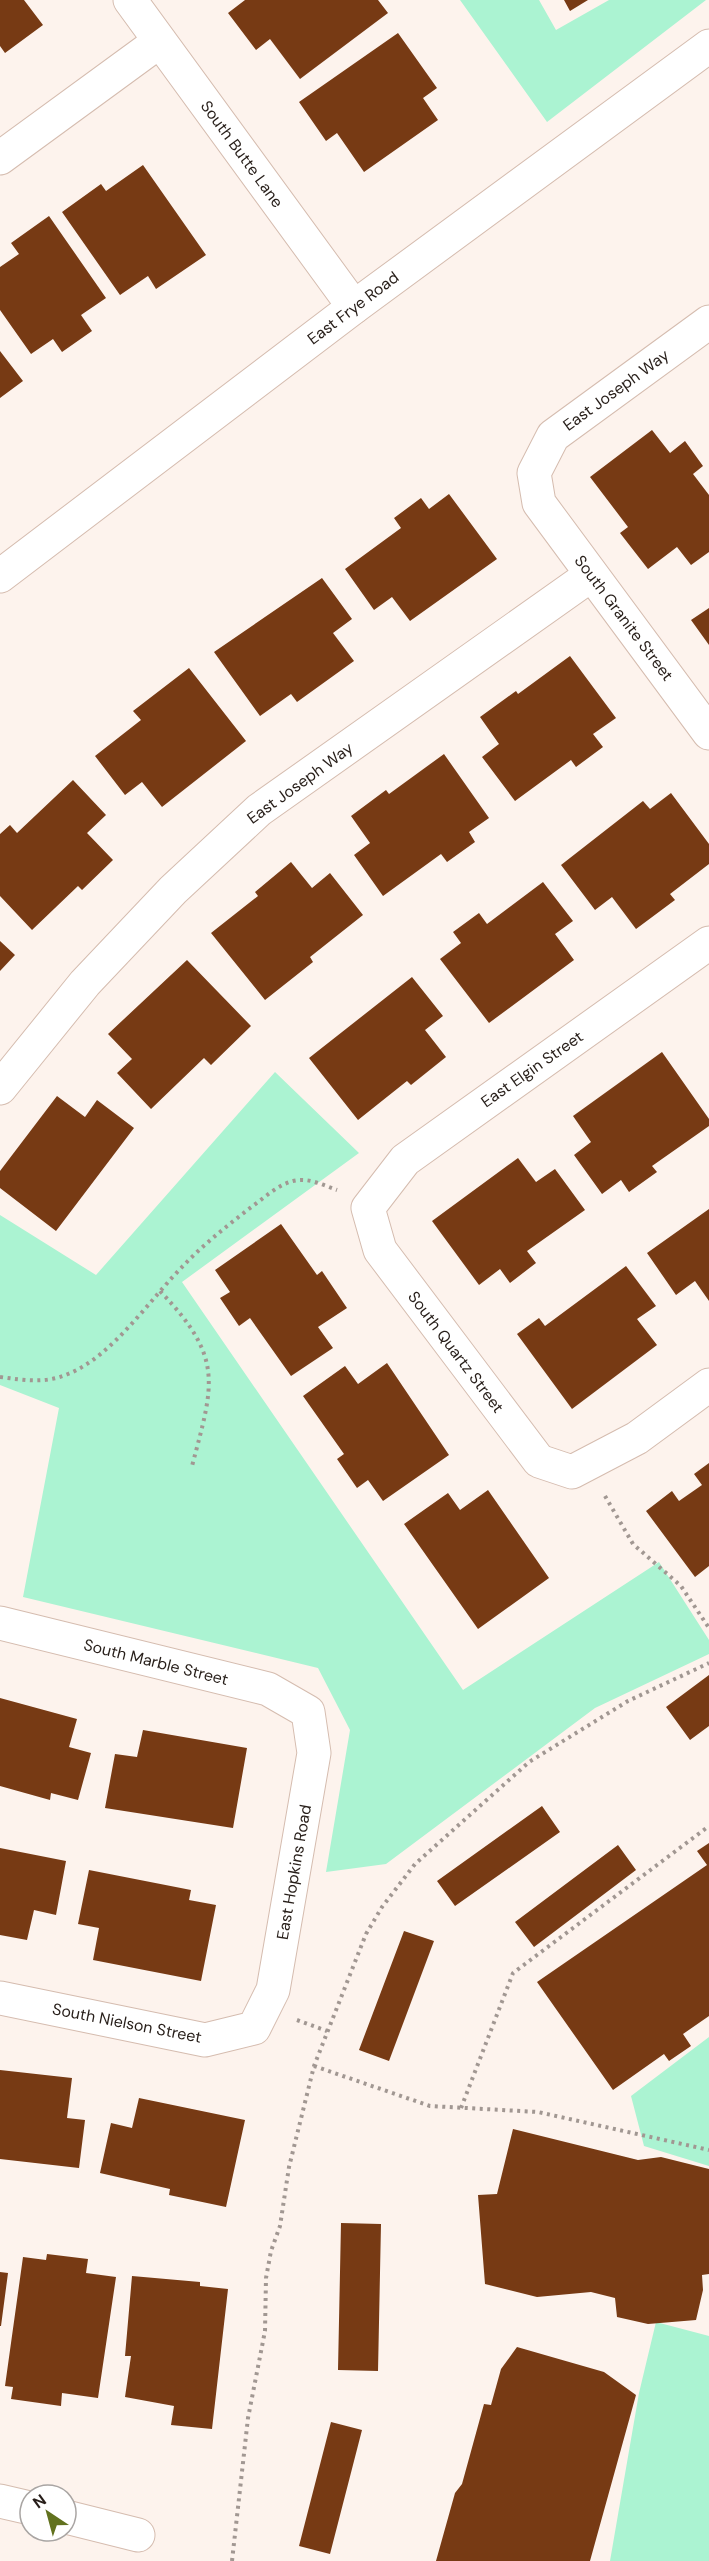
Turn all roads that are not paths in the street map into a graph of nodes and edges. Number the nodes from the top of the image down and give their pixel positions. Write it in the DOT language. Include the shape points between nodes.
graph roads {
  1 [pos="130,0"];
  2 [pos="160,41"];
  3 [pos="709,46"];
  4 [pos="0,158"];
  5 [pos="354,307"];
  6 [pos="709,322"];
  7 [pos="539,503"];
  8 [pos="591,575"];
  9 [pos="0,576"];
  10 [pos="709,733"];
  11 [pos="709,943"];
  12 [pos="0,1088"];
  13 [pos="355,1200"];
  14 [pos="709,1385"];
  15 [pos="0,1623"];
  16 [pos="308,1712"];
  17 [pos="0,1998"];
  18 [pos="254,2028"];
  19 [pos="0,2501"];
  20 [pos="18,2505"];
  21 [pos="78,2520"];
  22 [pos="138,2535"];
  1 -- 2 [label="street, South Butte Lane"];
  2 -- 4 [label="street"];
  2 -- 5 [label="street, South Butte Lane"];
  3 -- 5 [label="street, East Frye Road"];
  5 -- 9 [label="street, East Frye Road"];
  6 -- 7 [label="street, East Joseph Way" via="553,436 534,473"];
  7 -- 8 [label="street, South Granite Street"];
  8 -- 10 [label="street, South Granite Street"];
  8 -- 12 [label="street, East Joseph Way" via="259,810 173,890 85,983"];
  11 -- 13 [label="street, East Elgin Street"];
  13 -- 14 [label="street, South Quartz Street" via="380,1250 539,1461 572,1472 637,1438"];
  15 -- 16 [label="street, South Marble Street" via="268,1689"];
  16 -- 18 [label="street, East Hopkins Road" via="314,1753 273,1990"];
  17 -- 18 [label="street, South Nielson Street" via="205,2040"];
  19 -- 20 [label="street"];
  21 -- 22 [label="street"];
}
